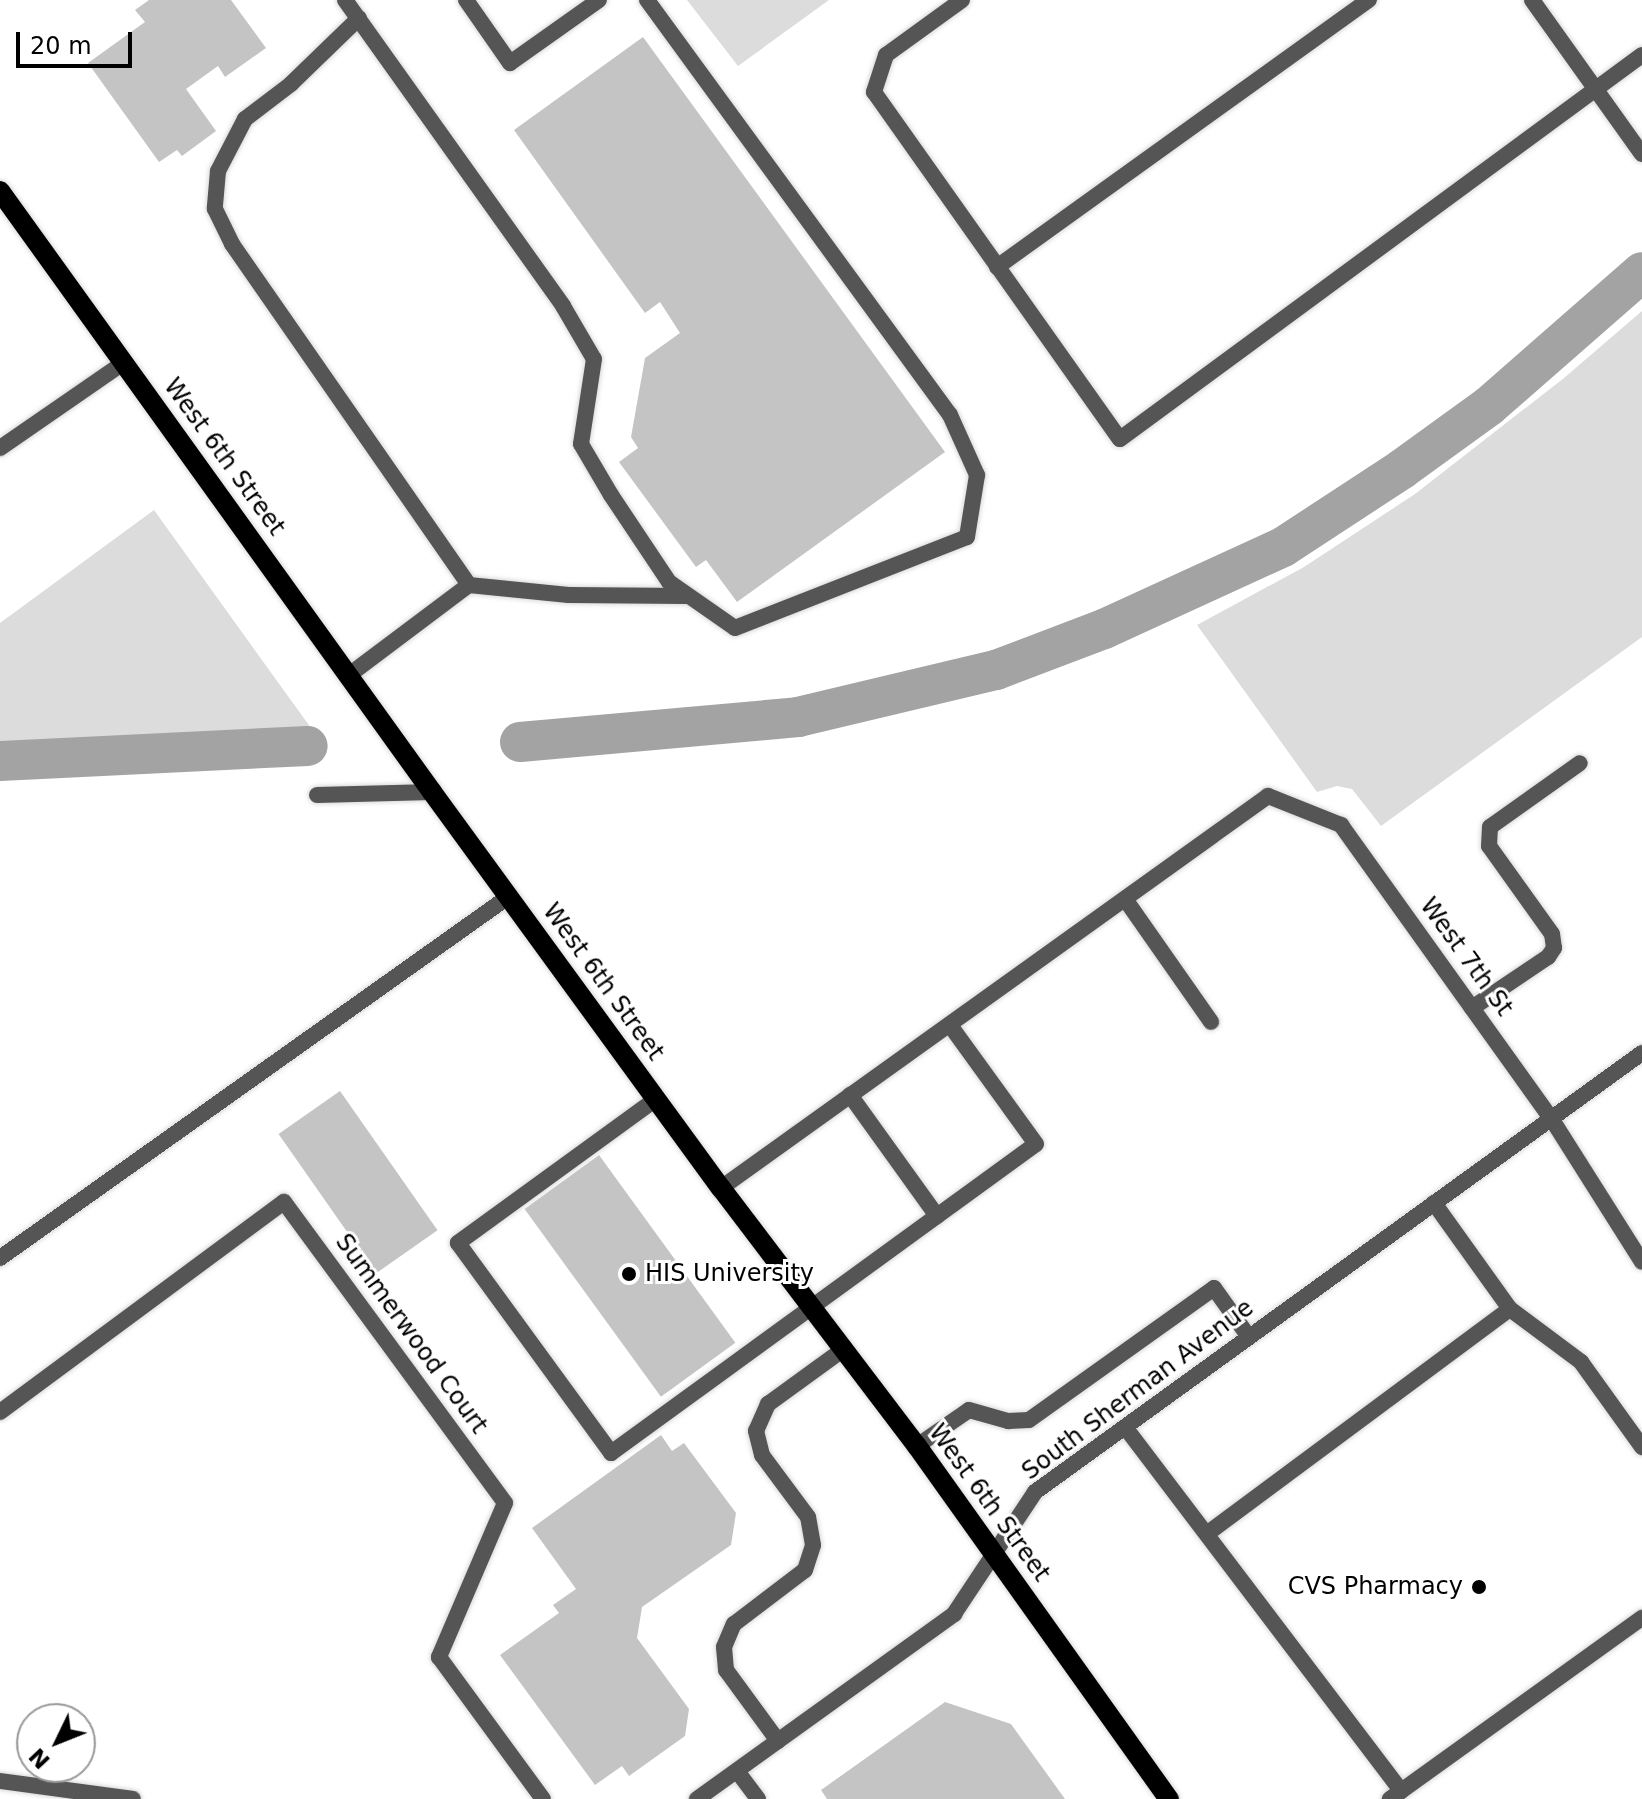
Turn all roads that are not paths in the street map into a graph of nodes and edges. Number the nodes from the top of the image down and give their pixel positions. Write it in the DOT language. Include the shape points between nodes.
graph roads {
  1 [pos="345,0"];
  2 [pos="466,0"];
  3 [pos="599,0"];
  4 [pos="647,0"];
  5 [pos="962,0"];
  6 [pos="1369,0"];
  7 [pos="1532,0"];
  8 [pos="359,18"];
  9 [pos="1642,55"];
  10 [pos="1595,89"];
  11 [pos="1642,154"];
  12 [pos="0,191"];
  13 [pos="997,267"];
  14 [pos="123,363"];
  15 [pos="0,448"];
  16 [pos="469,585"];
  17 [pos="686,596"];
  18 [pos="349,675"];
  19 [pos="1580,763"];
  20 [pos="432,792"];
  21 [pos="317,795"];
  22 [pos="508,897"];
  23 [pos="1125,899"];
  24 [pos="1472,1008"];
  25 [pos="1211,1022"];
  26 [pos="950,1025"];
  27 [pos="1642,1053"];
  28 [pos="850,1095"];
  29 [pos="656,1099"];
  30 [pos="1551,1118"];
  31 [pos="721,1188"];
  32 [pos="1434,1203"];
  33 [pos="937,1216"];
  34 [pos="0,1258"];
  35 [pos="1642,1262"];
  36 [pos="812,1306"];
  37 [pos="1510,1309"];
  38 [pos="1249,1337"];
  39 [pos="845,1348"];
  40 [pos="0,1412"];
  41 [pos="1125,1427"];
  42 [pos="917,1446"];
  43 [pos="1642,1447"];
  44 [pos="1208,1533"];
  45 [pos="993,1554"];
  46 [pos="1642,1618"];
  47 [pos="778,1741"];
  48 [pos="737,1771"];
  49 [pos="0,1781"];
  50 [pos="1395,1795"];
  51 [pos="133,1799"];
  52 [pos="543,1799"];
  53 [pos="697,1799"];
  54 [pos="758,1799"];
  55 [pos="1169,1799"];
  1 -- 8 [label="street"];
  2 -- 3 [label="street" via="510,63"];
  4 -- 17 [label="street" via="950,415 977,475 967,537 735,628"];
  5 -- 13 [label="street" via="886,55 874,92"];
  6 -- 13 [label="street"];
  7 -- 10 [label="street"];
  8 -- 16 [label="street" via="291,84 245,119 218,171 215,209 232,244"];
  8 -- 17 [label="street" via="594,359 581,444 669,582"];
  9 -- 10 [label="street"];
  10 -- 11 [label="street"];
  10 -- 13 [label="street" via="1120,439"];
  12 -- 14 [label="main road, West 6th Street"];
  14 -- 15 [label="street"];
  14 -- 18 [label="main road, West 6th Street"];
  16 -- 17 [label="street" via="569,595"];
  16 -- 18 [label="street"];
  18 -- 20 [label="main road, West 6th Street"];
  19 -- 24 [label="street" via="1490,827 1489,846 1552,934 1554,948"];
  20 -- 21 [label="street"];
  20 -- 22 [label="main road, West 6th Street"];
  22 -- 29 [label="main road, West 6th Street"];
  22 -- 34 [label="street"];
  23 -- 24 [label="street, West 7th St" via="1268,796 1341,825"];
  23 -- 25 [label="street"];
  23 -- 26 [label="street"];
  24 -- 30 [label="street, West 7th St"];
  26 -- 28 [label="street"];
  26 -- 33 [label="street" via="1036,1144"];
  27 -- 30 [label="street, South Sherman Avenue"];
  28 -- 31 [label="street"];
  28 -- 33 [label="street"];
  29 -- 31 [label="main road, West 6th Street"];
  29 -- 36 [label="street" via="458,1243 611,1453"];
  30 -- 32 [label="street, South Sherman Avenue"];
  30 -- 35 [label="street, West 7th St"];
  31 -- 36 [label="main road, West 6th Street"];
  32 -- 37 [label="street"];
  32 -- 38 [label="street, South Sherman Avenue"];
  33 -- 36 [label="street"];
  36 -- 39 [label="main road, West 6th Street"];
  37 -- 43 [label="street" via="1581,1362"];
  37 -- 44 [label="street"];
  38 -- 41 [label="street, South Sherman Avenue"];
  38 -- 42 [label="street" via="1214,1288 1029,1420 1008,1421 969,1410"];
  39 -- 42 [label="main road, West 6th Street"];
  39 -- 47 [label="street" via="768,1404 756,1431 762,1455 808,1517 813,1545 805,1570 734,1624 724,1647 726,1670"];
  40 -- 52 [label="street, Summerwood Court" via="284,1202 505,1503 439,1657"];
  41 -- 44 [label="street"];
  41 -- 45 [label="street, South Sherman Avenue" via="1035,1492"];
  42 -- 45 [label="main road, West 6th Street"];
  44 -- 50 [label="street"];
  45 -- 47 [label="street, South Sherman Avenue" via="954,1614"];
  45 -- 55 [label="main road, West 6th Street"];
  46 -- 50 [label="street"];
  47 -- 48 [label="street, South Sherman Avenue"];
  48 -- 53 [label="street, South Sherman Avenue"];
  48 -- 54 [label="street"];
  49 -- 51 [label="street"];
}
